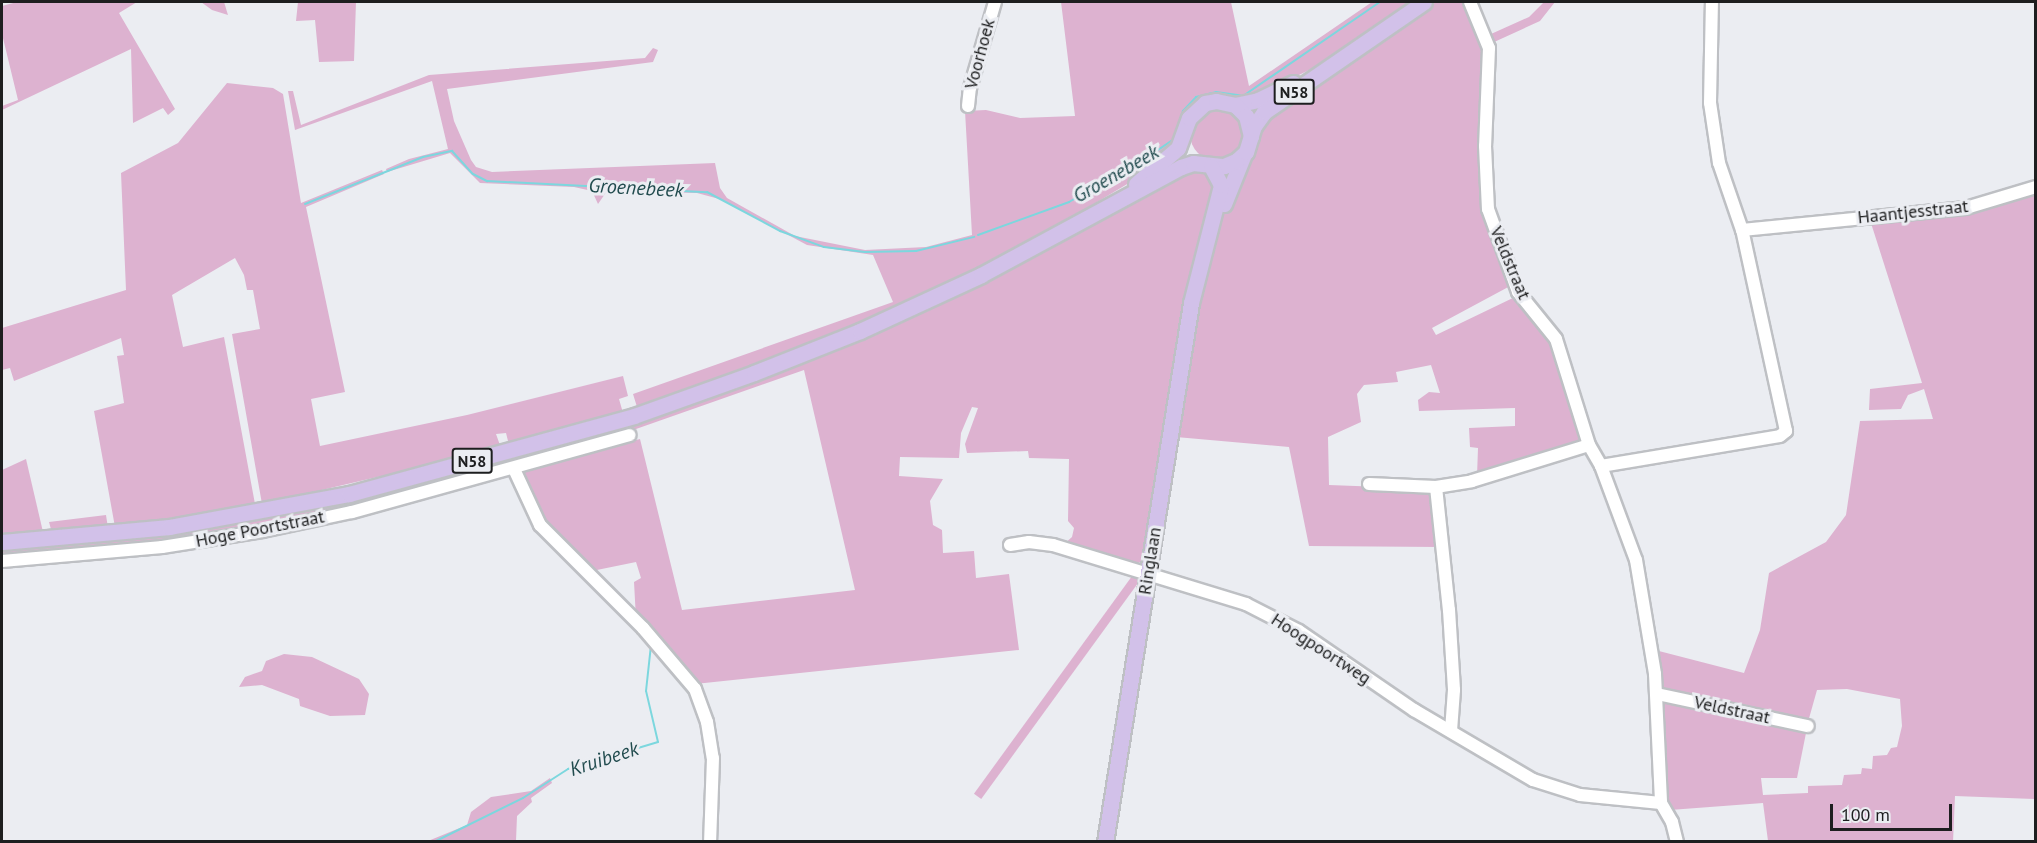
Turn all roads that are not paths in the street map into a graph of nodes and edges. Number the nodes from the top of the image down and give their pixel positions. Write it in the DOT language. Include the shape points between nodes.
graph roads {
  1 [pos="994,2"];
  2 [pos="1424,2"];
  3 [pos="1470,2"];
  4 [pos="1712,2"];
  5 [pos="1348,53"];
  6 [pos="1235,105"];
  7 [pos="968,106"];
  8 [pos="1185,129"];
  9 [pos="1248,145"];
  10 [pos="1207,165"];
  11 [pos="2036,188"];
  12 [pos="1093,216"];
  13 [pos="1742,230"];
  14 [pos="1195,280"];
  15 [pos="630,435"];
  16 [pos="1589,445"];
  17 [pos="1601,466"];
  18 [pos="514,469"];
  19 [pos="1369,484"];
  20 [pos="1436,487"];
  21 [pos="2,542"];
  22 [pos="1010,545"];
  23 [pos="2,561"];
  24 [pos="1148,572"];
  25 [pos="1657,694"];
  26 [pos="1808,726"];
  27 [pos="1451,731"];
  28 [pos="1661,803"];
  29 [pos="710,842"];
  30 [pos="1105,842"];
  31 [pos="1677,842"];
  1 -- 7 [label="street, Voorhoek"];
  2 -- 5 [label="main road, N58"];
  3 -- 16 [label="street, Veldstraat" via="1488,41 1488,209 1518,292 1556,339"];
  4 -- 13 [label="street" via="1710,103 1719,163"];
  5 -- 6 [label="main road, N58" via="1258,100"];
  5 -- 9 [label="main road, N58" via="1264,112 1256,121"];
  6 -- 8 [label="main road" via="1205,103 1196,109"];
  6 -- 9 [label="main road" via="1246,116"];
  8 -- 10 [label="main road" via="1189,149"];
  8 -- 12 [label="main road, N58" via="1180,145 1171,154"];
  9 -- 10 [label="main road" via="1224,166"];
  9 -- 14 [label="main road, Ringlaan"];
  10 -- 12 [label="main road, N58" via="1181,166"];
  10 -- 14 [label="main road, Ringlaan" via="1221,185"];
  11 -- 13 [label="street, Haantjesstraat" via="1966,208"];
  12 -- 21 [label="main road, N58" via="981,275 860,331 624,418 349,494 260,512 158,528"];
  13 -- 17 [label="street" via="1786,431 1780,436"];
  14 -- 24 [label="main road, Ringlaan"];
  15 -- 18 [label="street, Hoge Poortstraat"];
  16 -- 17 [label="street, Veldstraat"];
  16 -- 20 [label="street" via="1472,481"];
  17 -- 25 [label="street, Veldstraat" via="1636,560"];
  18 -- 23 [label="street, Hoge Poortstraat" via="263,531 116,552"];
  18 -- 29 [label="street" via="540,525 675,662 698,695 713,758"];
  19 -- 20 [label="street"];
  20 -- 27 [label="street" via="1450,633"];
  22 -- 24 [label="street, Hoogpoortweg" via="1053,545"];
  24 -- 27 [label="street, Hoogpoortweg" via="1268,614"];
  24 -- 30 [label="main road, Ringlaan"];
  25 -- 26 [label="street, Veldstraat"];
  25 -- 28 [label="street, Veldstraat"];
  27 -- 28 [label="street, Hoogpoortweg" via="1525,775 1564,792"];
  28 -- 31 [label="street, Veldstraat"];
}
